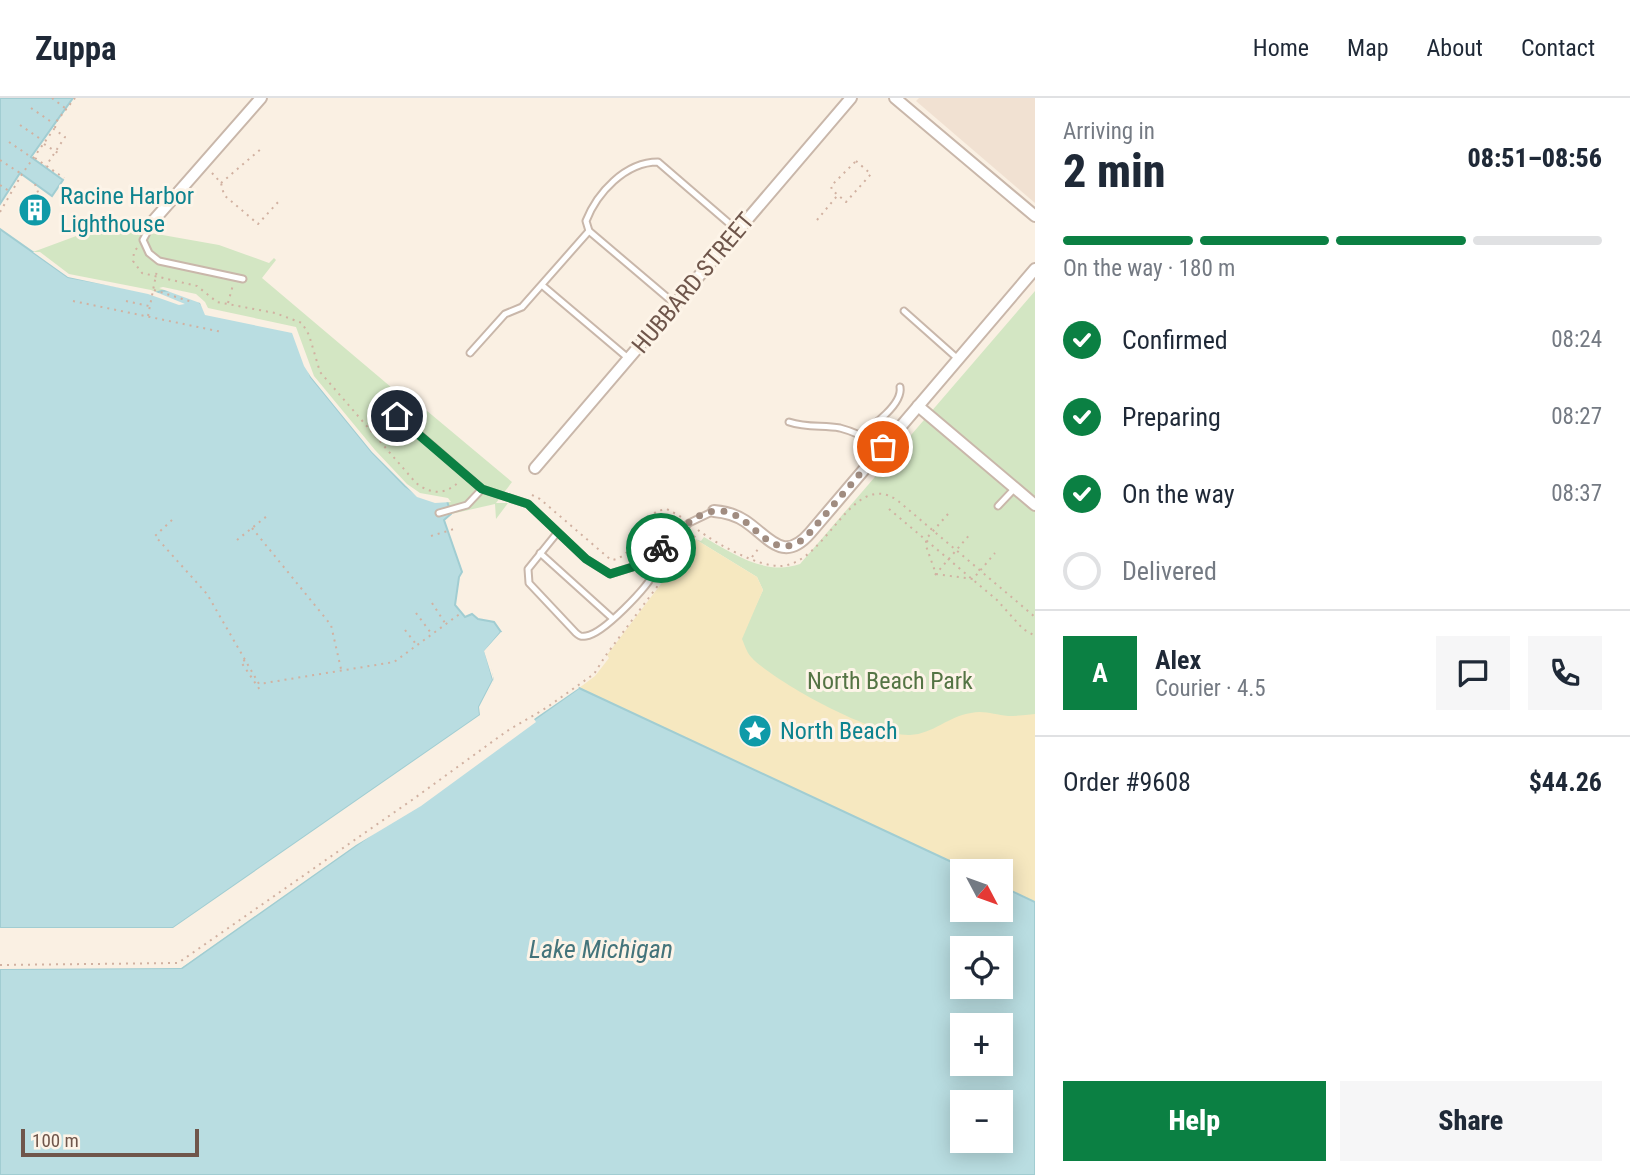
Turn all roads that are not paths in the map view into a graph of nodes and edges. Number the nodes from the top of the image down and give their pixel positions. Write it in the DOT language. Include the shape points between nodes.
graph roads {
  1 [pos="261,98"];
  2 [pos="852,98"];
  3 [pos="895,98"];
  4 [pos="1035,216"];
  5 [pos="154,220"];
  6 [pos="589,230"];
  7 [pos="738,231"];
  8 [pos="1035,269"];
  9 [pos="243,279"];
  10 [pos="543,286"];
  11 [pos="676,304"];
  12 [pos="904,311"];
  13 [pos="470,353"];
  14 [pos="629,359"];
  15 [pos="958,359"];
  16 [pos="900,387"];
  17 [pos="383,403"];
  18 [pos="918,406"];
  19 [pos="789,422"];
  20 [pos="860,434"];
  21 [pos="883,447"];
  22 [pos="536,468"];
  23 [pos="1015,488"];
  24 [pos="482,489"];
  25 [pos="1035,505"];
  26 [pos="998,506"];
  27 [pos="714,511"];
  28 [pos="439,513"];
  29 [pos="557,533"];
  30 [pos="660,549"];
  31 [pos="540,553"];
  32 [pos="612,618"];
  1 -- 5 [label="street"];
  2 -- 7 [label="street, HUBBARD STREET"];
  3 -- 4 [label="street"];
  5 -- 9 [label="lane" via="143,240 159,261"];
  6 -- 7 [label="lane" via="586,221 592,205 615,180 646,162 658,162"];
  6 -- 10 [label="lane"];
  6 -- 11 [label="lane"];
  7 -- 11 [label="street, HUBBARD STREET"];
  8 -- 15 [label="street"];
  10 -- 13 [label="lane" via="522,307 505,314"];
  10 -- 14 [label="lane"];
  11 -- 14 [label="street, HUBBARD STREET"];
  12 -- 15 [label="lane"];
  14 -- 22 [label="street, HUBBARD STREET"];
  15 -- 18 [label="street"];
  16 -- 20 [label="lane" via="899,397 886,413"];
  17 -- 24 [label="lane"];
  18 -- 21 [label="street"];
  18 -- 23 [label="street"];
  19 -- 20 [label="lane"];
  20 -- 21 [label="lane"];
  21 -- 27 [label="street" via="796,545 778,546 744,520"];
  23 -- 25 [label="street"];
  23 -- 26 [label="lane"];
  24 -- 28 [label="lane" via="467,505"];
  24 -- 29 [label="lane" via="528,504"];
  27 -- 30 [label="lane" via="689,523"];
  29 -- 30 [label="lane" via="610,574 639,565"];
  29 -- 31 [label="lane"];
  30 -- 32 [label="lane" via="655,571"];
  31 -- 32 [label="lane"];
  31 -- 32 [label="lane" via="528,569 529,583 576,633 584,637 594,634"];
}
